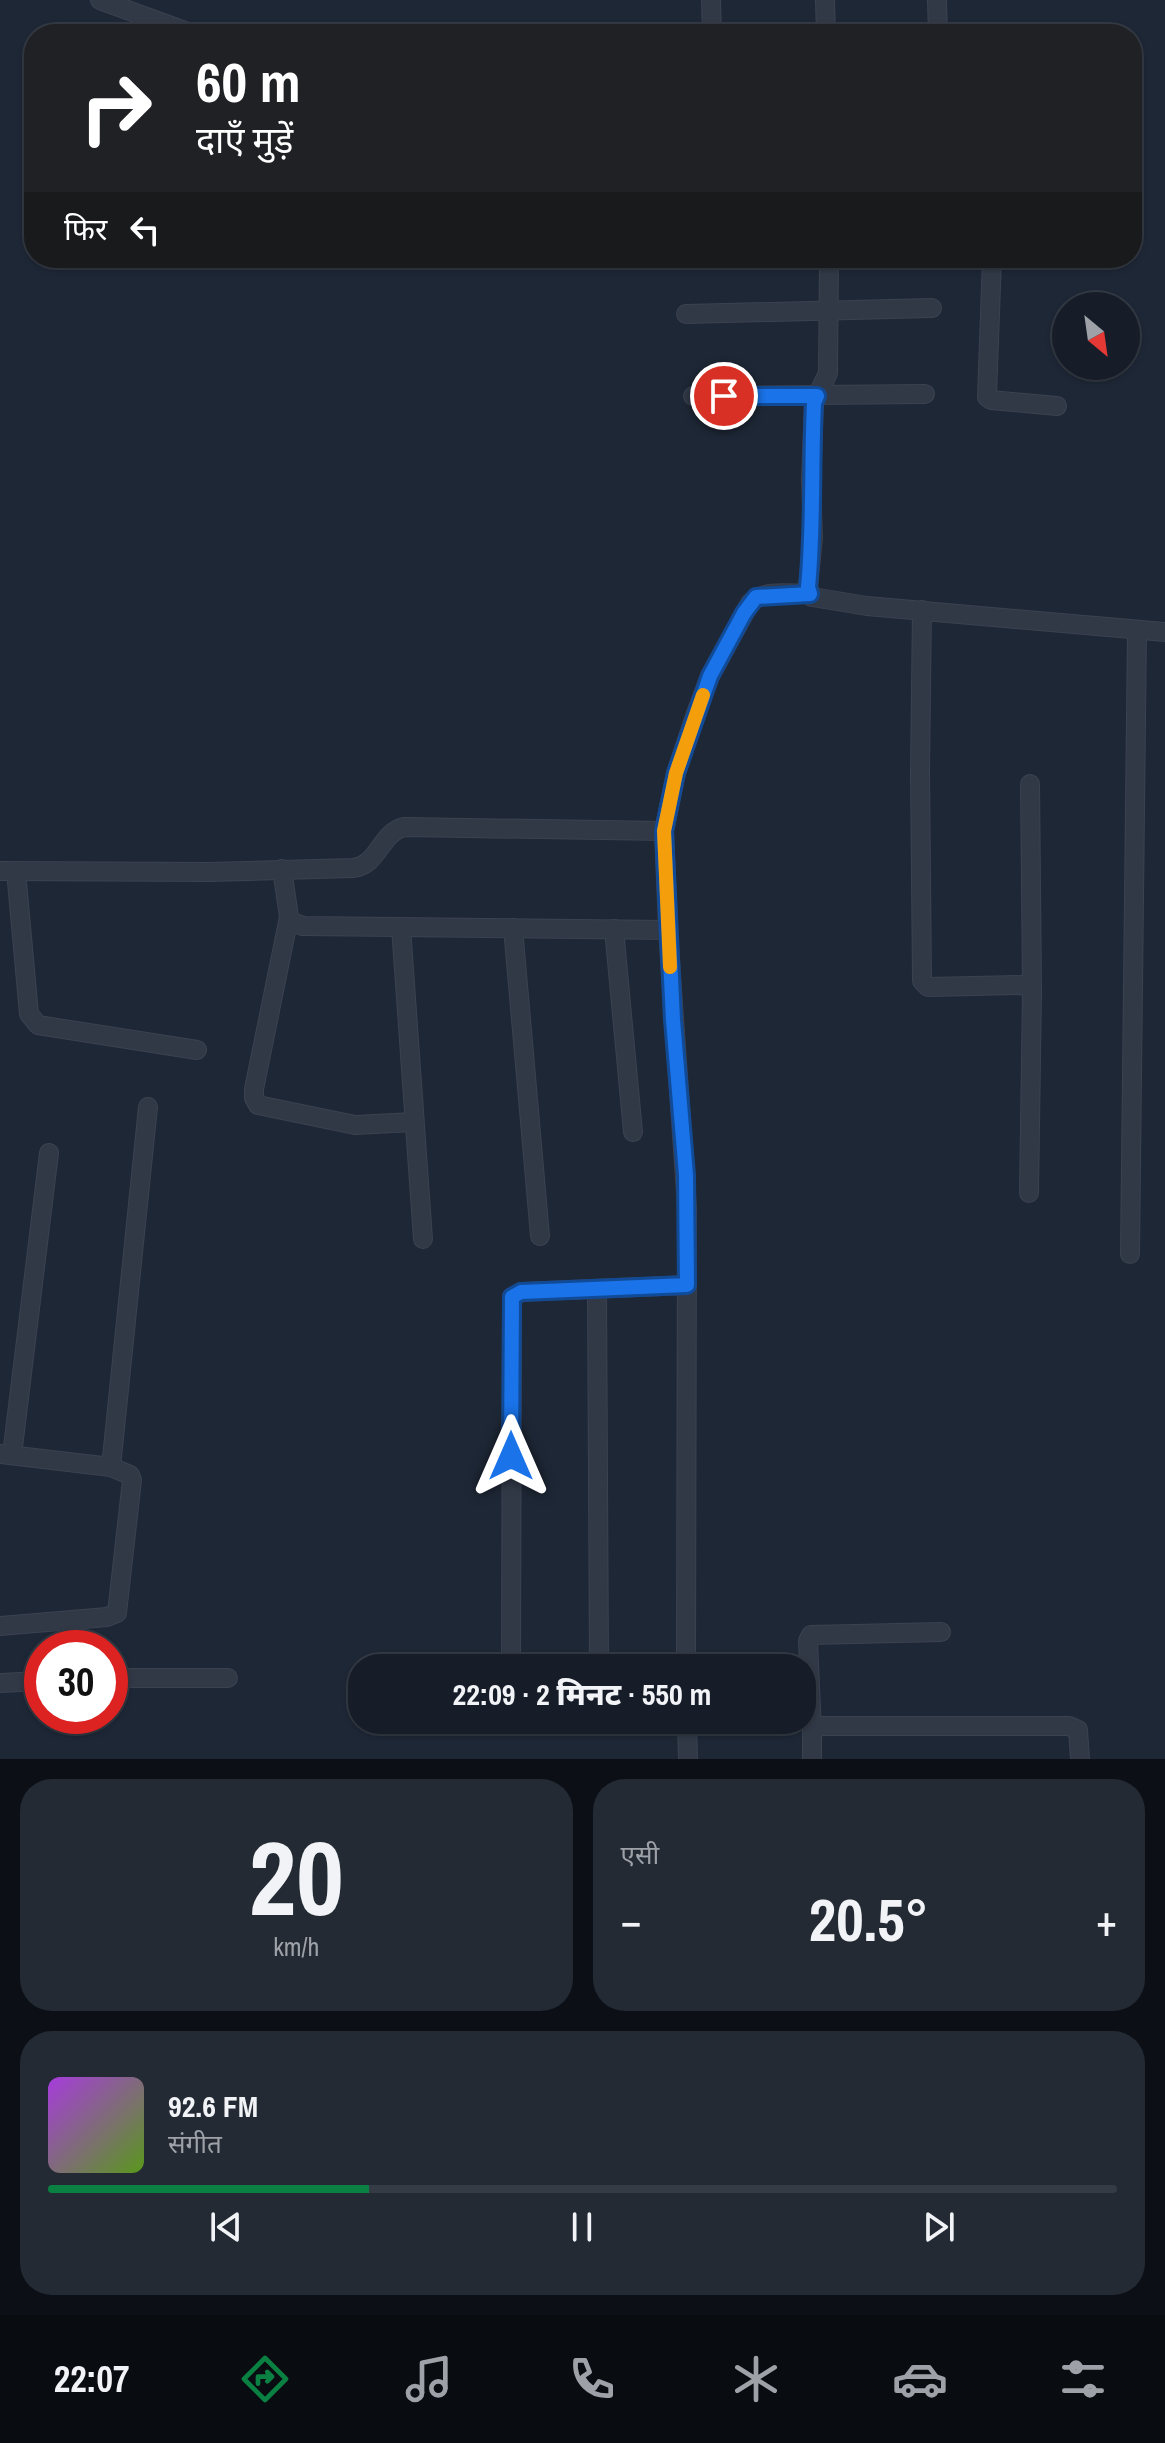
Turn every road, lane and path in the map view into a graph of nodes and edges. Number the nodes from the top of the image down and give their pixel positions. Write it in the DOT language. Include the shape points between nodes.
graph roads {
  1 [pos="100,0"];
  2 [pos="711,0"];
  3 [pos="825,0"];
  4 [pos="937,0"];
  5 [pos="124,4"];
  6 [pos="170,24"];
  7 [pos="712,24"];
  8 [pos="826,24"];
  9 [pos="938,24"];
  10 [pos="829,268"];
  11 [pos="992,268"];
  12 [pos="932,308"];
  13 [pos="829,310"];
  14 [pos="686,314"];
  15 [pos="925,394"];
  16 [pos="693,396"];
  17 [pos="817,396"];
  18 [pos="1057,406"];
  19 [pos="810,594"];
  20 [pos="922,610"];
  21 [pos="1137,630"];
  22 [pos="1165,632"];
  23 [pos="1030,784"];
  24 [pos="664,831"];
  25 [pos="282,869"];
  26 [pos="8,871"];
  27 [pos="289,917"];
  28 [pos="401,927"];
  29 [pos="513,928"];
  30 [pos="614,929"];
  31 [pos="668,930"];
  32 [pos="1032,990"];
  33 [pos="197,1050"];
  34 [pos="148,1107"];
  35 [pos="414,1122"];
  36 [pos="633,1132"];
  37 [pos="49,1153"];
  38 [pos="1029,1193"];
  39 [pos="540,1236"];
  40 [pos="423,1239"];
  41 [pos="1130,1254"];
  42 [pos="687,1285"];
  43 [pos="597,1289"];
  44 [pos="6,1455"];
  45 [pos="111,1467"];
  46 [pos="0,1626"];
  47 [pos="941,1632"];
  48 [pos="511,1654"];
  49 [pos="599,1654"];
  50 [pos="686,1654"];
  51 [pos="809,1654"];
  52 [pos="128,1678"];
  53 [pos="228,1678"];
  54 [pos="24,1682"];
  55 [pos="0,1683"];
  56 [pos="816,1728"];
  57 [pos="687,1734"];
  58 [pos="812,1734"];
  59 [pos="688,1759"];
  60 [pos="812,1759"];
  61 [pos="1080,1759"];
  1 -- 5 [label="street"];
  2 -- 7 [label="street"];
  3 -- 8 [label="street"];
  4 -- 9 [label="street"];
  5 -- 6 [label="street"];
  10 -- 13 [label="street"];
  11 -- 18 [label="street" via="987,397"];
  12 -- 13 [label="street"];
  13 -- 14 [label="street"];
  13 -- 17 [label="street" via="828,373"];
  15 -- 17 [label="street"];
  16 -- 17 [label="street"];
  17 -- 19 [label="street"];
  19 -- 20 [label="street" via="817,600"];
  19 -- 24 [label="street" via="764,595 750,603 696,713"];
  20 -- 21 [label="street"];
  20 -- 32 [label="street" via="922,981 928,987 1023,985"];
  21 -- 22 [label="street"];
  21 -- 41 [label="street"];
  23 -- 32 [label="street"];
  24 -- 25 [label="street" via="404,827 395,829 362,867"];
  24 -- 31 [label="street"];
  25 -- 26 [label="street"];
  25 -- 27 [label="street"];
  26 -- 33 [label="street" via="32,1020"];
  27 -- 28 [label="street" via="303,926"];
  27 -- 35 [label="street" via="254,1089 258,1105 355,1125"];
  28 -- 29 [label="street"];
  28 -- 35 [label="street"];
  29 -- 30 [label="street"];
  29 -- 39 [label="street"];
  30 -- 31 [label="street"];
  30 -- 36 [label="street"];
  31 -- 42 [label="street" via="686,1175"];
  32 -- 38 [label="street"];
  34 -- 45 [label="street"];
  35 -- 40 [label="street"];
  37 -- 44 [label="street"];
  42 -- 43 [label="street"];
  42 -- 50 [label="street"];
  43 -- 48 [label="street" via="521,1292 512,1297"];
  43 -- 49 [label="street"];
  44 -- 45 [label="street"];
  45 -- 46 [label="street" via="132,1480 117,1613"];
  47 -- 51 [label="street" via="811,1635"];
  52 -- 53 [label="street"];
  54 -- 55 [label="street"];
  56 -- 61 [label="street" via="1069,1726 1078,1730"];
  57 -- 59 [label="street"];
  58 -- 60 [label="street"];
}
